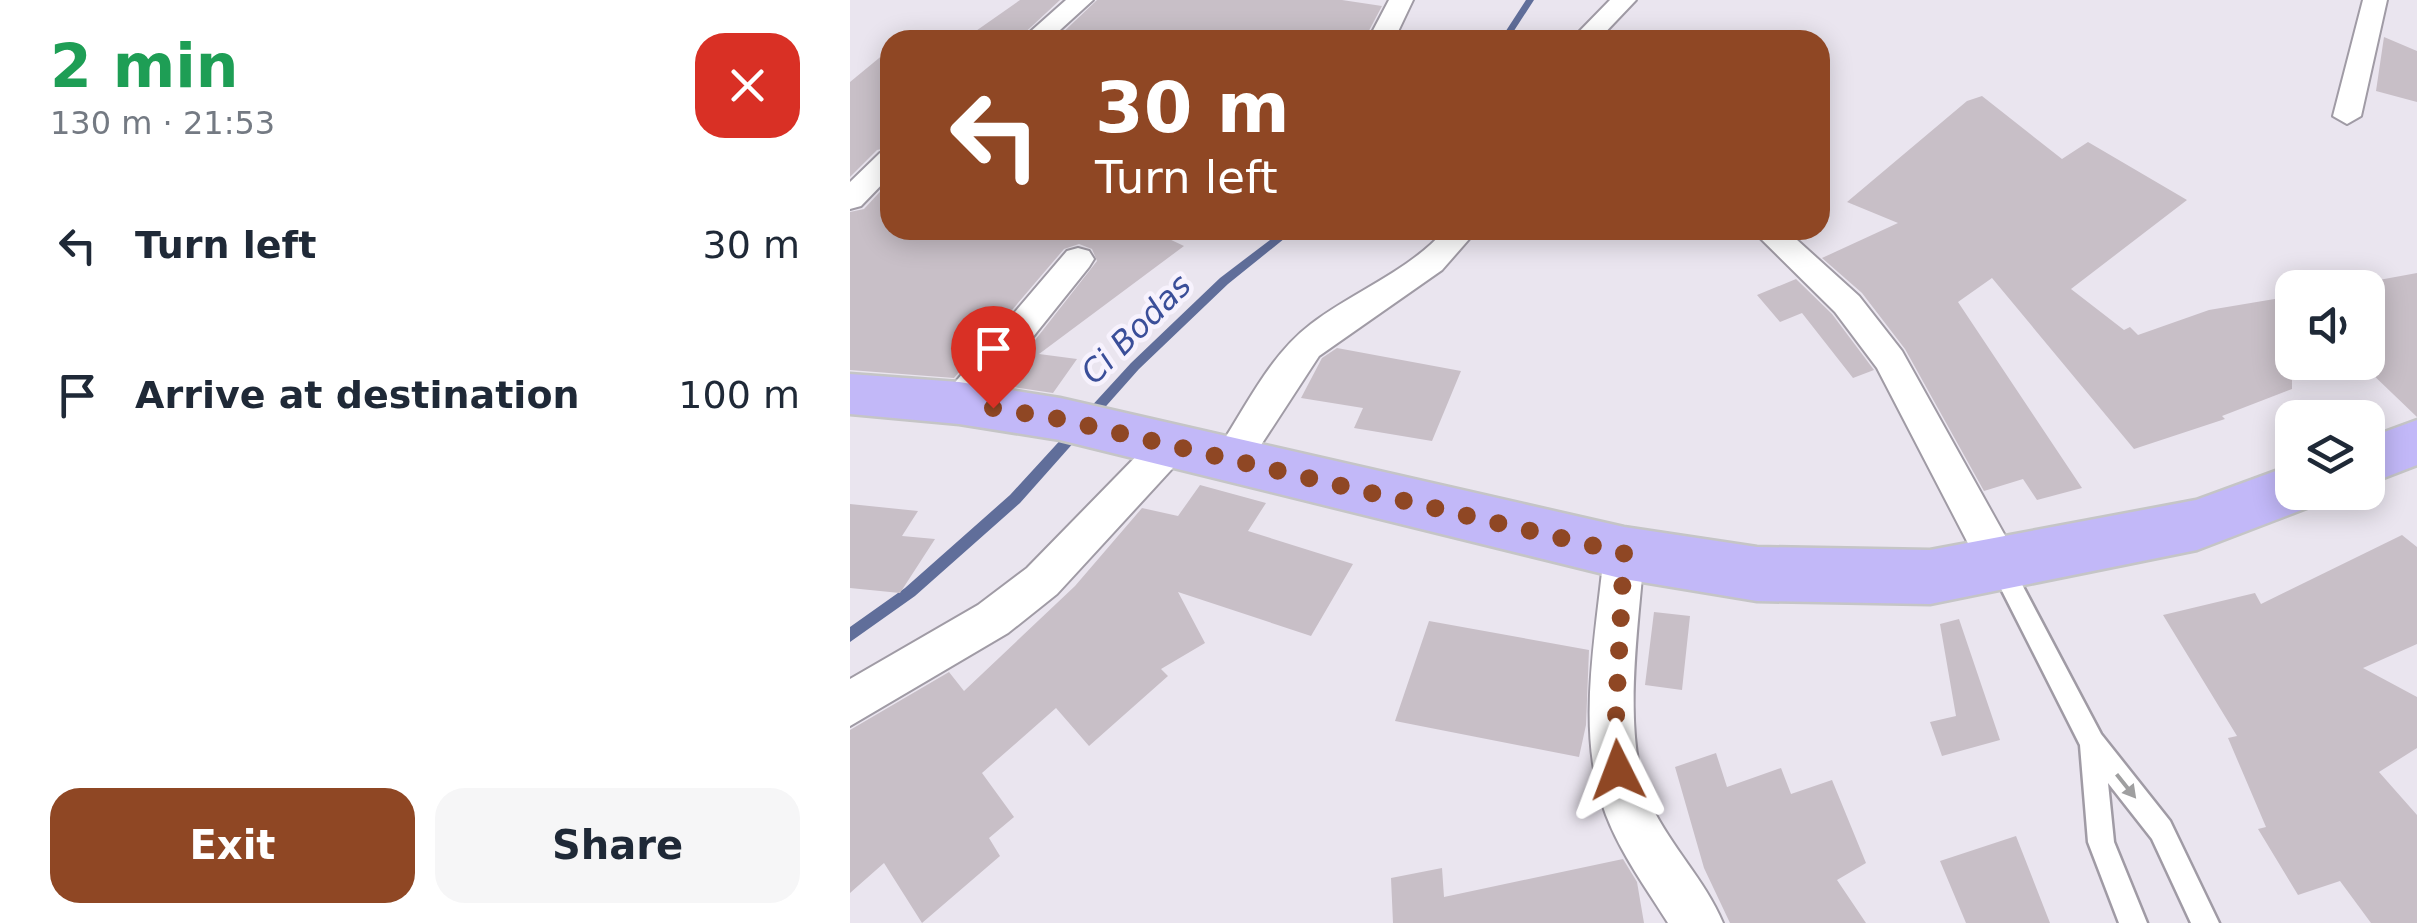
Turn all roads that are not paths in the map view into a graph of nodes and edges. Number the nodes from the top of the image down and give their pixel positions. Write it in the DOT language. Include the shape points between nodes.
graph roads {
  1 [pos="1081,0"];
  2 [pos="1401,0"];
  3 [pos="1624,0"];
  4 [pos="2375,0"];
  5 [pos="1046,30"];
  6 [pos="1387,30"];
  7 [pos="1594,30"];
  8 [pos="2348,116"];
  9 [pos="880,169"];
  10 [pos="850,199"];
  11 [pos="1453,240"];
  12 [pos="1779,240"];
  13 [pos="1078,260"];
  14 [pos="850,394"];
  15 [pos="959,403"];
  16 [pos="2417,442"];
  17 [pos="1157,443"];
  18 [pos="2385,454"];
  19 [pos="1231,460"];
  20 [pos="2275,495"];
  21 [pos="1624,553"];
  22 [pos="1999,564"];
  23 [pos="850,704"];
  24 [pos="2092,742"];
  25 [pos="1697,923"];
  26 [pos="2133,923"];
  27 [pos="2205,923"];
  1 -- 5 [label="street"];
  2 -- 6 [label="street"];
  3 -- 7 [label="street"];
  4 -- 8 [label="street"];
  9 -- 10 [label="street"];
  11 -- 19 [label="street" via="1387,296 1321,334"];
  12 -- 22 [label="street" via="1847,304 1890,360"];
  13 -- 15 [label="street"];
  14 -- 15 [label="main road"];
  15 -- 17 [label="main road"];
  16 -- 18 [label="main road"];
  17 -- 19 [label="main road"];
  17 -- 23 [label="street" via="1042,581 993,619"];
  19 -- 21 [label="main road"];
  20 -- 22 [label="main road" via="2197,524"];
  21 -- 22 [label="main road" via="1757,574 1858,578 1930,576"];
  21 -- 25 [label="street" via="1618,770 1628,811"];
  22 -- 24 [label="lane"];
  24 -- 26 [label="lane" via="2101,842"];
  24 -- 27 [label="lane, one-way" via="2161,830"];
}
